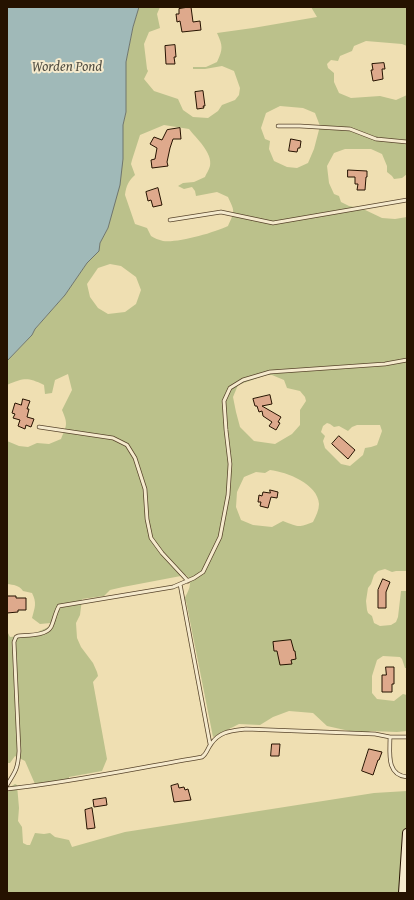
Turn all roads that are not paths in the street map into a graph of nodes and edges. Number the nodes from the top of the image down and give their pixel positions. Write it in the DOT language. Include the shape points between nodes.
graph roads {
  1 [pos="278,126"];
  2 [pos="407,142"];
  3 [pos="407,200"];
  4 [pos="170,220"];
  5 [pos="407,360"];
  6 [pos="39,427"];
  7 [pos="188,581"];
  8 [pos="180,584"];
  9 [pos="390,737"];
  10 [pos="407,737"];
  11 [pos="210,744"];
  12 [pos="407,777"];
  13 [pos="7,785"];
  14 [pos="7,789"];
  15 [pos="407,833"];
  16 [pos="403,893"];
  1 -- 2 [label="lane" via="350,129 376,139"];
  3 -- 4 [label="lane" via="273,223 221,212"];
  5 -- 7 [label="lane" via="385,364 270,372 243,380 230,388 224,402 230,464 228,495 220,536 203,572"];
  6 -- 7 [label="lane" via="113,438 127,445 135,458 145,489 151,538"];
  7 -- 8 [label="lane"];
  8 -- 11 [label="lane"];
  8 -- 13 [label="lane" via="59,606 51,626 44,633 16,637 14,642 18,757 16,770"];
  9 -- 10 [label="lane"];
  9 -- 11 [label="lane" via="376,734 246,728 229,731"];
  9 -- 12 [label="lane" via="390,762 398,775"];
  11 -- 14 [label="lane" via="206,755 202,757"];
  15 -- 16 [label="main road"];
}
